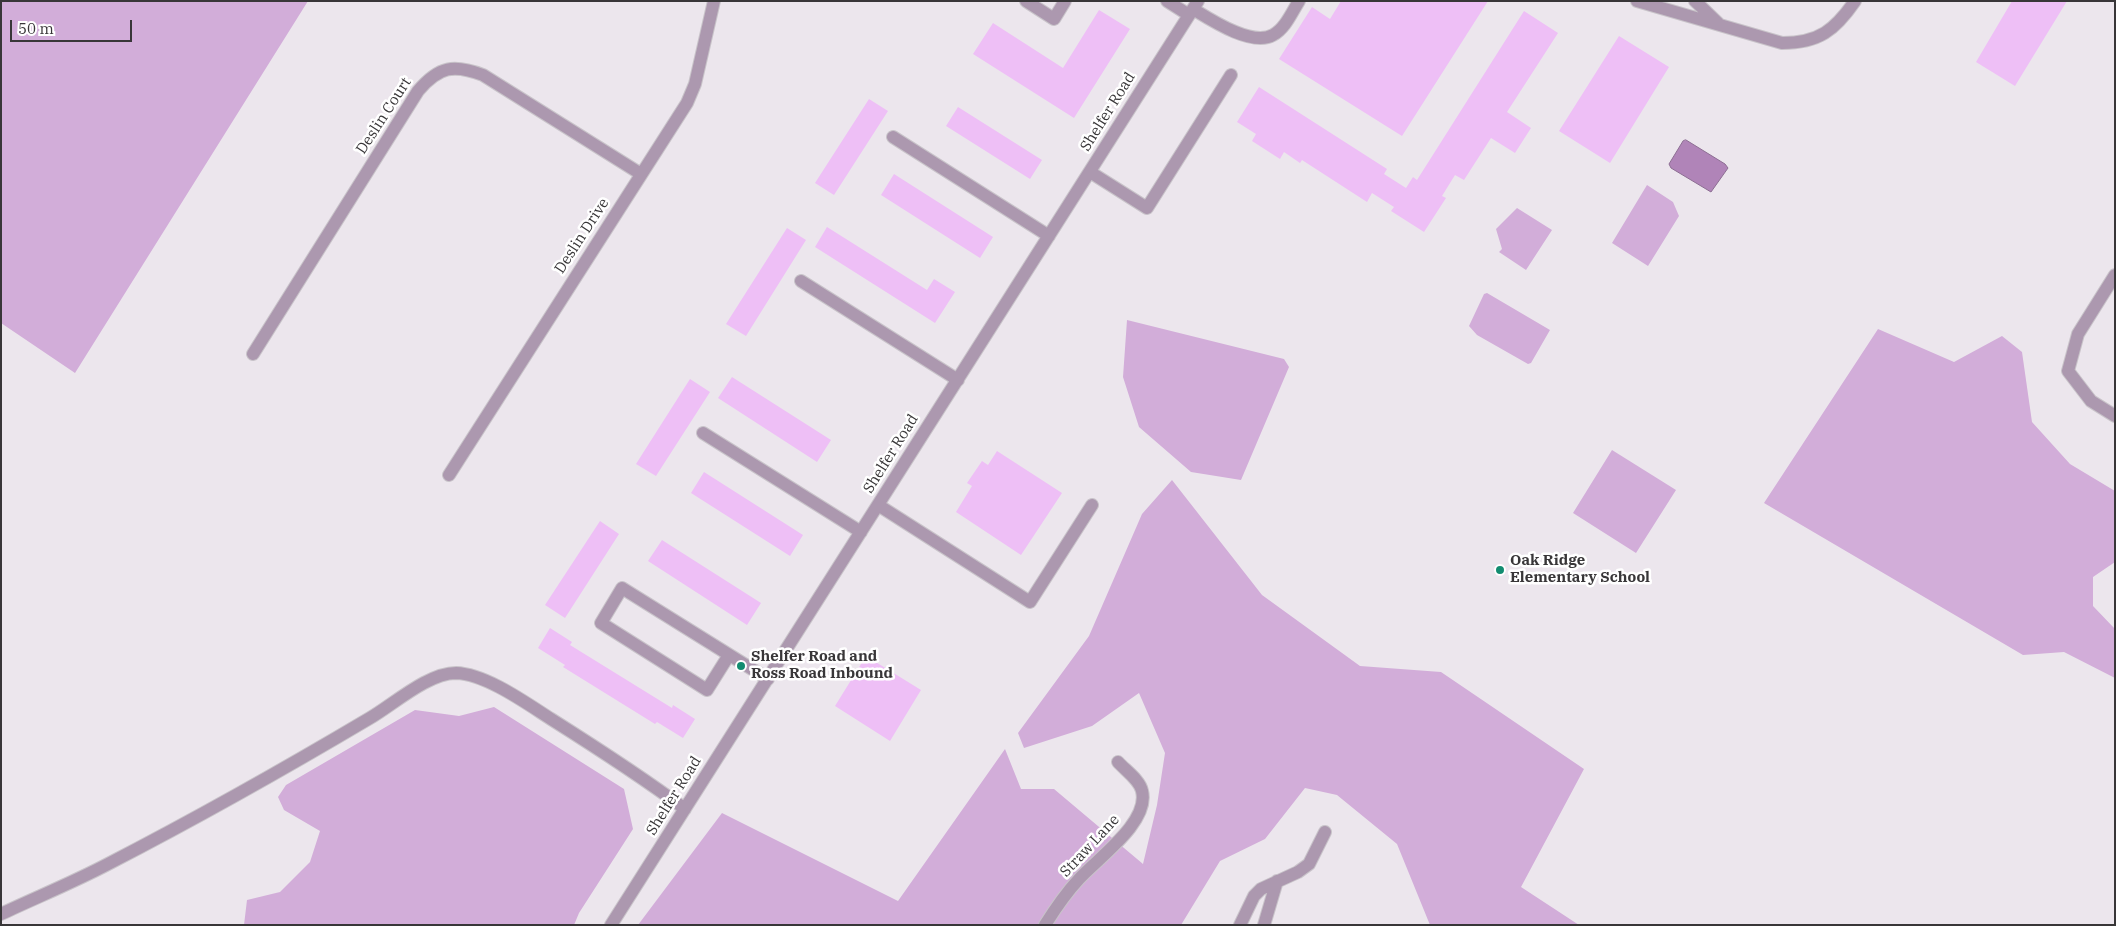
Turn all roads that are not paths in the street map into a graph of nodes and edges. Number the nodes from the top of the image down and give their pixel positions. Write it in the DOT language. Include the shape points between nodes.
graph roads {
  1 [pos="714,1"];
  2 [pos="1026,1"];
  3 [pos="1065,1"];
  4 [pos="1167,1"];
  5 [pos="1299,1"];
  6 [pos="1636,1"];
  7 [pos="1695,1"];
  8 [pos="1855,1"];
  9 [pos="1194,8"];
  10 [pos="1720,25"];
  11 [pos="1230,75"];
  12 [pos="893,138"];
  13 [pos="1090,172"];
  14 [pos="641,174"];
  15 [pos="1049,236"];
  16 [pos="2115,275"];
  17 [pos="801,281"];
  18 [pos="253,354"];
  19 [pos="958,380"];
  20 [pos="2115,416"];
  21 [pos="703,433"];
  22 [pos="449,476"];
  23 [pos="878,505"];
  24 [pos="1092,505"];
  25 [pos="861,532"];
  26 [pos="729,655"];
  27 [pos="768,679"];
  28 [pos="1118,762"];
  29 [pos="685,809"];
  30 [pos="1325,832"];
  31 [pos="1277,881"];
  32 [pos="1,914"];
  33 [pos="611,925"];
  34 [pos="1045,925"];
  35 [pos="1240,925"];
  36 [pos="1264,925"];
  1 -- 14 [label="street, Deslin Drive" via="695,84 687,103"];
  2 -- 3 [label="street" via="1054,19"];
  4 -- 9 [label="street"];
  5 -- 9 [label="street" via="1286,23 1273,36 1259,38 1245,36 1216,23"];
  6 -- 10 [label="street"];
  7 -- 10 [label="street"];
  8 -- 10 [label="street" via="1842,19 1817,39 1800,43 1782,43"];
  9 -- 13 [label="street, Shelfer Road"];
  11 -- 13 [label="street" via="1147,208"];
  12 -- 15 [label="street"];
  13 -- 15 [label="street, Shelfer Road"];
  14 -- 18 [label="street, Deslin Court" via="483,75 455,67 441,71 418,91"];
  14 -- 22 [label="street, Deslin Drive"];
  15 -- 19 [label="street, Shelfer Road"];
  16 -- 20 [label="street" via="2078,334 2068,371 2091,401"];
  17 -- 19 [label="street"];
  19 -- 23 [label="street, Shelfer Road"];
  21 -- 25 [label="street"];
  23 -- 24 [label="street" via="1030,602"];
  23 -- 25 [label="street, Shelfer Road"];
  25 -- 27 [label="street, Shelfer Road"];
  26 -- 26 [label="street" via="622,588 601,622 707,690"];
  26 -- 27 [label="street"];
  27 -- 29 [label="street, Shelfer Road"];
  28 -- 34 [label="street, Straw Lane" via="1140,785 1142,792 1137,818 1079,879"];
  29 -- 32 [label="street" via="630,768 537,710 493,684 455,673 431,679 302,759 107,865"];
  29 -- 33 [label="street, Shelfer Road"];
  30 -- 31 [label="street" via="1309,864"];
  31 -- 35 [label="street" via="1254,896"];
  31 -- 36 [label="street"];
}
